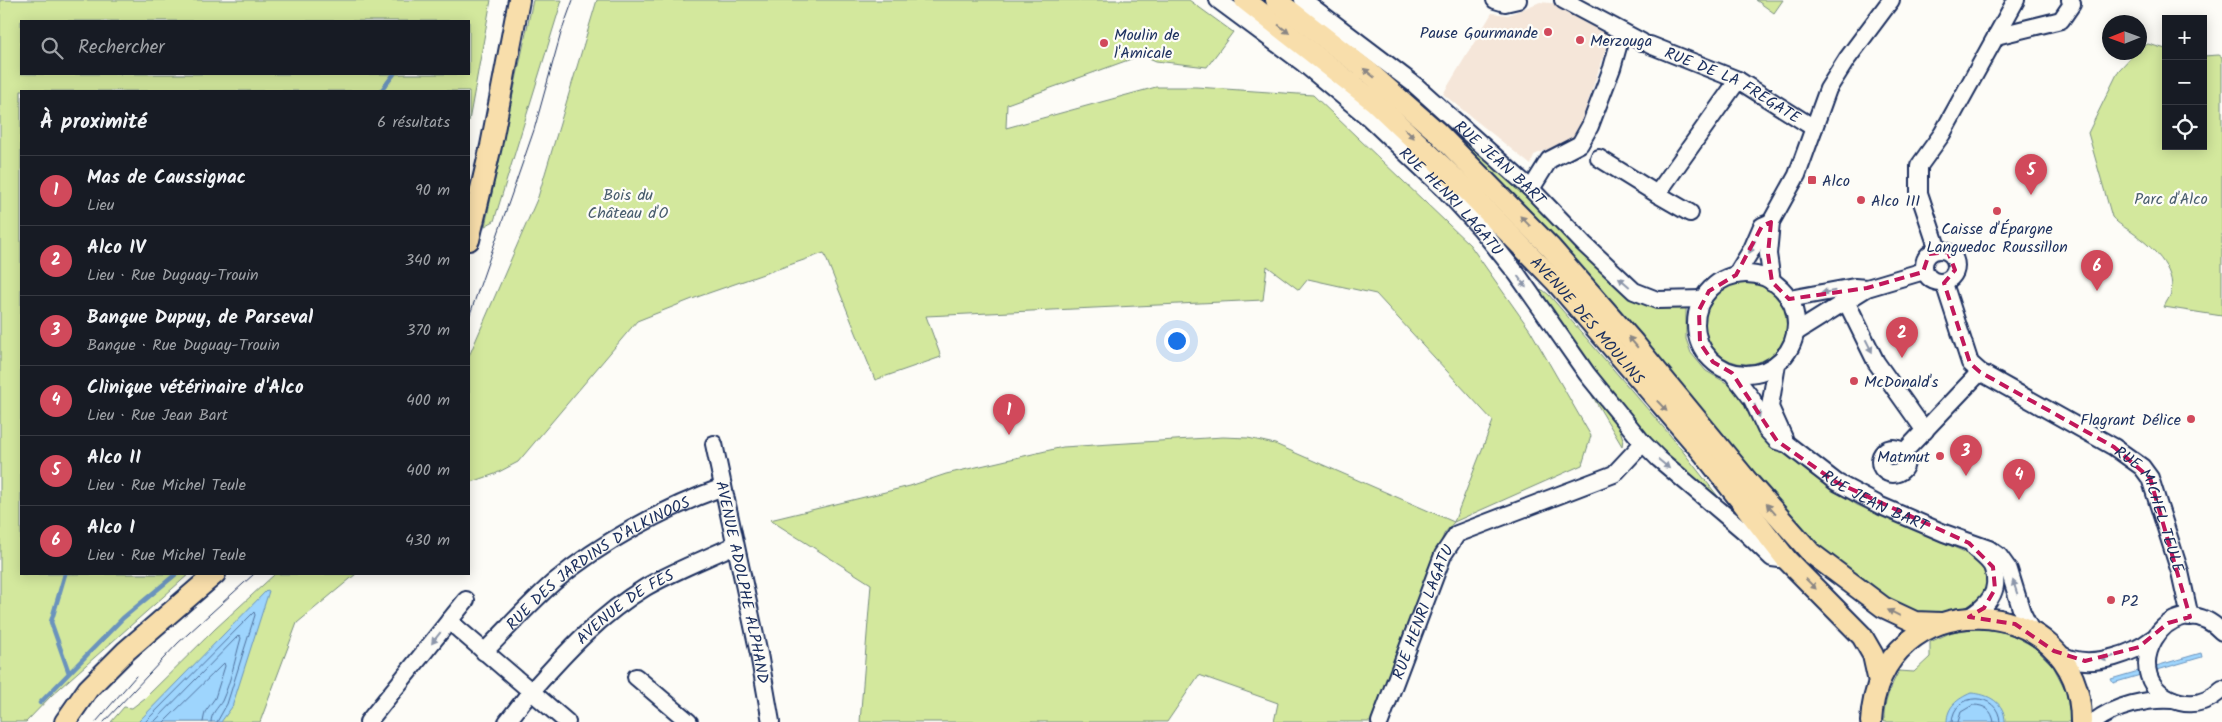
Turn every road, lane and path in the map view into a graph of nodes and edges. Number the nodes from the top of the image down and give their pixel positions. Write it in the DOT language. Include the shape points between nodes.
graph roads {
  1 [pos="519,0"];
  2 [pos="1218,0"];
  3 [pos="1245,0"];
  4 [pos="1276,0"];
  5 [pos="1304,0"];
  6 [pos="1495,0"];
  7 [pos="1518,0"];
  8 [pos="1563,0"];
  9 [pos="1891,0"];
  10 [pos="2016,0"];
  11 [pos="2070,0"];
  12 [pos="1622,32"];
  13 [pos="1996,36"];
  14 [pos="1738,80"];
  15 [pos="1814,128"];
  16 [pos="1599,158"];
  17 [pos="1531,189"];
  18 [pos="1657,194"];
  19 [pos="1690,213"];
  20 [pos="1771,222"];
  21 [pos="470,236"];
  22 [pos="1938,250"];
  23 [pos="1924,272"];
  24 [pos="1736,276"];
  25 [pos="1772,282"];
  26 [pos="1944,283"];
  27 [pos="1867,288"];
  28 [pos="1703,299"];
  29 [pos="1789,299"];
  30 [pos="1847,303"];
  31 [pos="1795,333"];
  32 [pos="1777,364"];
  33 [pos="1732,372"];
  34 [pos="1980,372"];
  35 [pos="1925,431"];
  36 [pos="1643,443"];
  37 [pos="714,444"];
  38 [pos="1787,444"];
  39 [pos="1903,453"];
  40 [pos="723,488"];
  41 [pos="1969,543"];
  42 [pos="735,545"];
  43 [pos="1787,560"];
  44 [pos="214,575"];
  45 [pos="466,600"];
  46 [pos="1969,617"];
  47 [pos="2190,617"];
  48 [pos="449,621"];
  49 [pos="1941,623"];
  50 [pos="2222,632"];
  51 [pos="2032,633"];
  52 [pos="2152,639"];
  53 [pos="2054,651"];
  54 [pos="484,652"];
  55 [pos="636,676"];
  56 [pos="1879,682"];
  57 [pos="88,689"];
  58 [pos="2222,689"];
  59 [pos="528,696"];
  60 [pos="2173,700"];
  61 [pos="49,722"];
  62 [pos="64,722"];
  63 [pos="368,722"];
  64 [pos="506,722"];
  65 [pos="567,722"];
  66 [pos="689,722"];
  67 [pos="771,722"];
  68 [pos="1380,722"];
  69 [pos="1871,722"];
  70 [pos="2081,722"];
  71 [pos="2094,722"];
  1 -- 21 [label="main road"];
  2 -- 36 [label="street, RUE HENRI LAGATU, one-way" via="1303,63 1446,191 1516,274 1587,374"];
  3 -- 43 [label="main road, AVENUE DES MOULINS, one-way" via="1376,102 1556,282 1682,427"];
  49 -- 4 [label="main road, AVENUE DES MOULINS, one-way" via="1915,622 1883,607 1811,553 1551,248 1437,132 1370,73"];
  5 -- 17 [label="street, RUE JEAN BART" via="1415,85"];
  6 -- 7 [label="street" via="1505,3"];
  8 -- 12 [label="street, RUE DE LA FRÉGATE"];
  9 -- 15 [label="street" via="1837,74"];
  10 -- 13 [label="street"];
  11 -- 13 [label="street" via="2072,4 2061,20"];
  12 -- 14 [label="street, RUE DE LA FRÉGATE"];
  12 -- 17 [label="street" via="1612,68 1580,144 1549,160"];
  13 -- 22 [label="street" via="1942,134 1919,166 1919,193"];
  14 -- 15 [label="street, RUE DE LA FRÉGATE"];
  14 -- 18 [label="street"];
  15 -- 20 [label="street" via="1797,175"];
  16 -- 18 [label="street"];
  28 -- 17 [label="street, RUE JEAN BART, one-way" via="1657,300 1634,291"];
  18 -- 19 [label="street"];
  20 -- 24 [label="street, one-way" via="1762,226"];
  20 -- 25 [label="street" via="1768,254"];
  22 -- 23 [label="street" via="1926,258"];
  22 -- 26 [label="street" via="1948,252 1956,265 1954,274"];
  23 -- 26 [label="street" via="1931,280"];
  23 -- 27 [label="street"];
  24 -- 25 [label="street" via="1755,275"];
  24 -- 28 [label="street" via="1717,284"];
  25 -- 29 [label="street"];
  26 -- 34 [label="street, RUE MICHEL TEULE" via="1970,363"];
  27 -- 29 [label="street, one-way" via="1854,287"];
  27 -- 30 [label="street"];
  28 -- 33 [label="street" via="1696,321 1700,343 1713,362"];
  29 -- 31 [label="street" via="1795,315"];
  30 -- 31 [label="street"];
  30 -- 35 [label="street, one-way" via="1876,362"];
  31 -- 32 [label="street" via="1788,352"];
  32 -- 33 [label="street" via="1761,372"];
  32 -- 38 [label="street, RUE JEAN BART" via="1770,408"];
  33 -- 38 [label="street, RUE JEAN BART, one-way" via="1752,399 1766,429 1777,441"];
  34 -- 35 [label="street"];
  34 -- 47 [label="street, RUE MICHEL TEULE" via="2114,447 2142,467 2150,478 2160,506"];
  35 -- 39 [label="street"];
  36 -- 43 [label="street, RUE HENRI LAGATU, one-way" via="1772,558"];
  36 -- 68 [label="street, RUE HENRI LAGATU" via="1614,474 1457,534 1443,555"];
  37 -- 40 [label="street, AVENUE ADOLPHE ALPHAND"];
  38 -- 41 [label="street, RUE JEAN BART" via="1836,482 1881,506"];
  40 -- 42 [label="street, AVENUE ADOLPHE ALPHAND"];
  40 -- 54 [label="street, RUE DES JARDINS D'ALKINOOS" via="657,517 604,546 554,582"];
  41 -- 46 [label="street, RUE JEAN BART" via="1993,567 1995,589 1984,608"];
  51 -- 41 [label="street, RUE JEAN BART, one-way" via="2006,564 1989,549"];
  42 -- 59 [label="street, AVENUE DE FÈS" via="645,588 611,612 579,639"];
  42 -- 67 [label="street, AVENUE ADOLPHE ALPHAND"];
  43 -- 56 [label="main road, AVENUE DES MOULINS, one-way" via="1862,636 1873,655"];
  44 -- 57 [label="main road" via="158,622"];
  45 -- 48 [label="street"];
  46 -- 49 [label="main road"];
  46 -- 51 [label="main road" via="2006,621"];
  47 -- 50 [label="street" via="2212,623"];
  47 -- 52 [label="street" via="2168,623"];
  48 -- 54 [label="street"];
  48 -- 63 [label="street, one-way"];
  49 -- 56 [label="main road" via="1918,634 1904,646 1891,660"];
  51 -- 53 [label="main road"];
  52 -- 53 [label="street, one-way" via="2139,647 2098,660 2073,660"];
  52 -- 60 [label="street" via="2147,657 2149,674 2158,690"];
  53 -- 70 [label="main road" via="2076,688"];
  54 -- 59 [label="street"];
  55 -- 66 [label="street"];
  56 -- 69 [label="main road"];
  57 -- 61 [label="main road" via="68,700"];
  57 -- 62 [label="main road"];
  58 -- 60 [label="street" via="2195,703"];
  59 -- 64 [label="street, AVENUE DE FÈS"];
  59 -- 65 [label="street"];
  60 -- 71 [label="street" via="2160,699 2133,705"];
}
